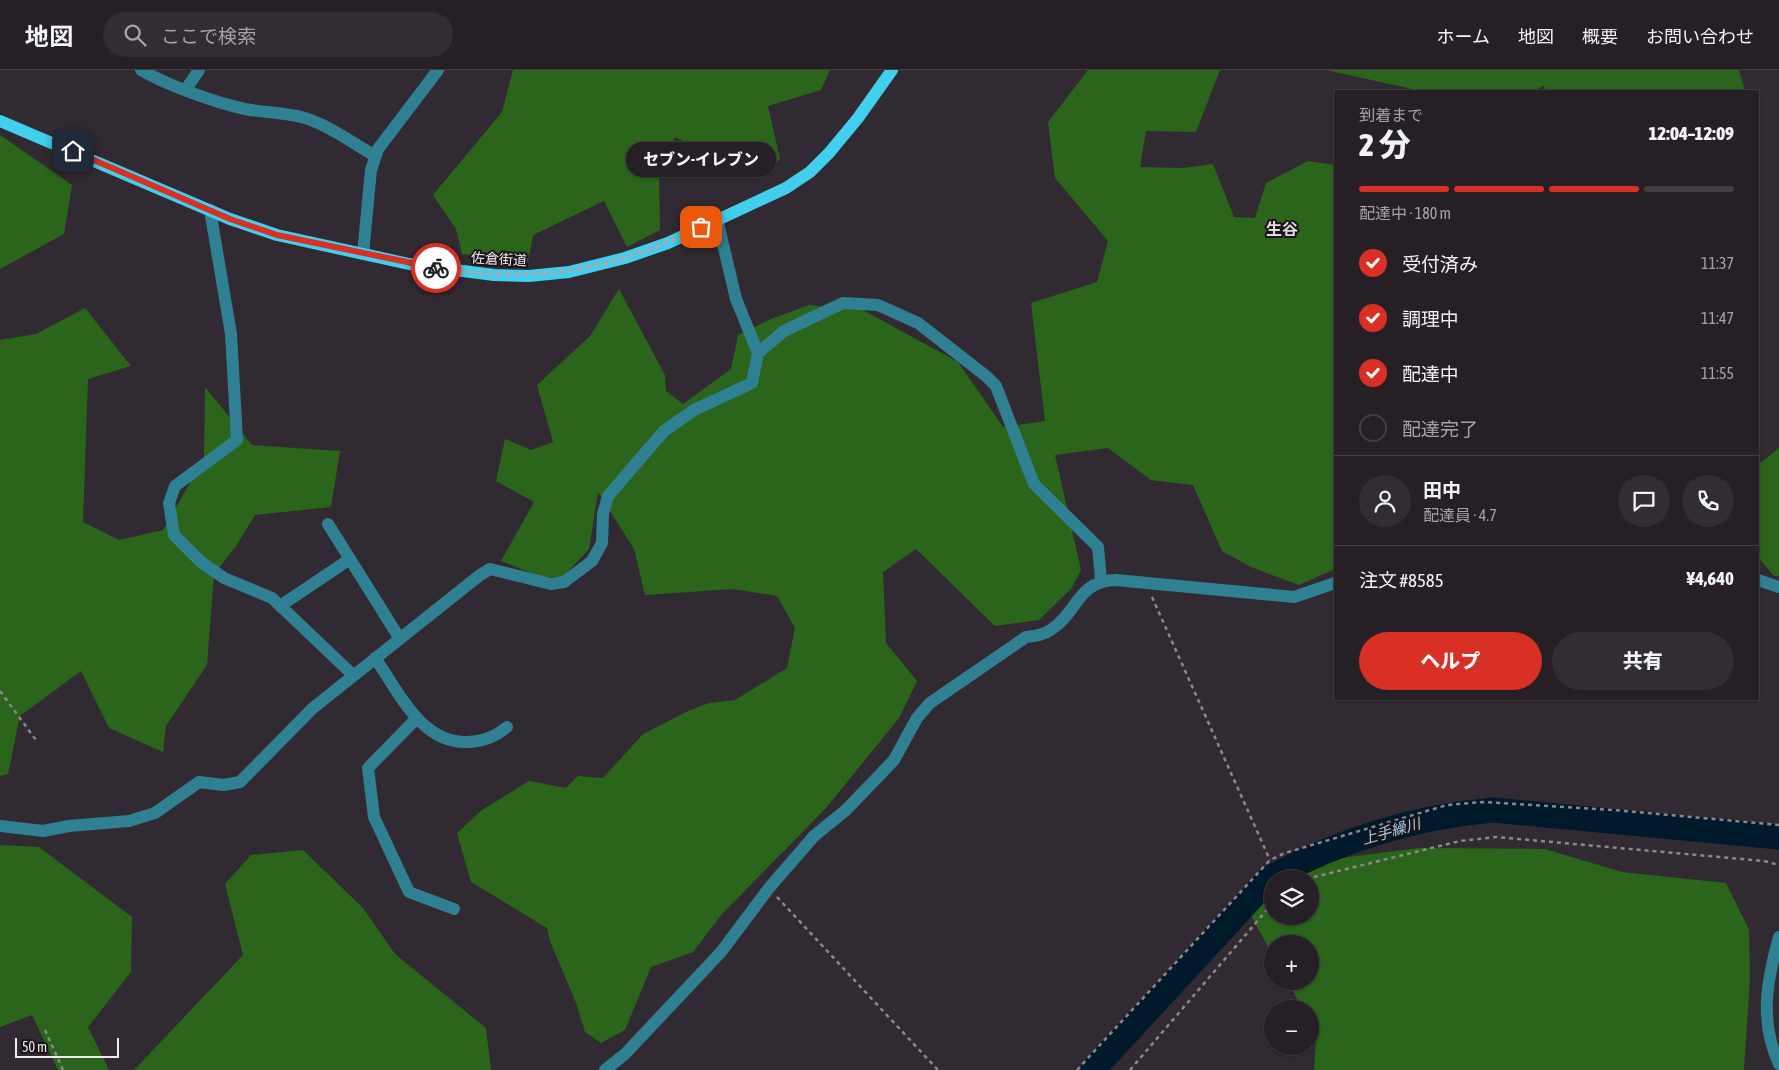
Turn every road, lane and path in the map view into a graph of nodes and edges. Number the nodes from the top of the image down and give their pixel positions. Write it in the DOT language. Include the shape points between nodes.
graph roads {
  1 [pos="141,70"];
  2 [pos="199,70"];
  3 [pos="438,70"];
  4 [pos="892,70"];
  5 [pos="186,89"];
  6 [pos="0,120"];
  7 [pos="375,156"];
  8 [pos="210,210"];
  9 [pos="717,219"];
  10 [pos="363,254"];
  11 [pos="758,353"];
  12 [pos="328,524"];
  13 [pos="350,559"];
  14 [pos="1101,580"];
  15 [pos="1759,580"];
  16 [pos="1146,583"];
  17 [pos="1334,583"];
  18 [pos="1779,587"];
  19 [pos="280,606"];
  20 [pos="400,639"];
  21 [pos="375,658"];
  22 [pos="352,676"];
  23 [pos="0,691"];
  24 [pos="417,718"];
  25 [pos="507,727"];
  26 [pos="36,740"];
  27 [pos="1779,825"];
  28 [pos="0,826"];
  29 [pos="1270,860"];
  30 [pos="1779,865"];
  31 [pos="1319,876"];
  32 [pos="769,888"];
  33 [pos="454,909"];
  34 [pos="1264,913"];
  35 [pos="1779,936"];
  36 [pos="45,1030"];
  37 [pos="1779,1064"];
  38 [pos="63,1070"];
  39 [pos="605,1070"];
  40 [pos="938,1070"];
  41 [pos="1076,1070"];
  42 [pos="1130,1070"];
  1 -- 5 [label="street"];
  2 -- 5 [label="street"];
  3 -- 7 [label="street" via="396,123"];
  4 -- 9 [label="main road, 佐倉街道" via="858,118 810,172 786,188"];
  5 -- 7 [label="street" via="230,106 308,119"];
  6 -- 8 [label="main road, 佐倉街道"];
  7 -- 10 [label="street"];
  8 -- 10 [label="main road, 佐倉街道" via="277,235"];
  8 -- 19 [label="street" via="231,334 236,440 175,486 169,503 174,535 200,562 224,578 272,598"];
  9 -- 10 [label="main road, 佐倉街道" via="668,243 625,258 569,272 529,276 452,271"];
  9 -- 11 [label="street" via="736,299"];
  11 -- 14 [label="street" via="784,332 843,303 878,305 918,323 996,386 1034,484 1098,547"];
  11 -- 20 [label="street" via="752,383 694,410 664,431 608,496 602,543 592,561 564,582 551,584 490,569"];
  12 -- 13 [label="street"];
  13 -- 19 [label="street"];
  13 -- 20 [label="street"];
  14 -- 16 [label="street"];
  14 -- 32 [label="street" via="1089,587 1053,628 1041,635 1026,637 930,703 917,718 894,760 846,810 814,836"];
  15 -- 18 [label="street"];
  16 -- 17 [label="street" via="1294,597"];
  16 -- 29 [label="path"];
  19 -- 22 [label="street"];
  20 -- 21 [label="street"];
  21 -- 22 [label="street"];
  21 -- 24 [label="street"];
  22 -- 28 [label="street" via="313,708 240,782 224,785 199,782 156,813 129,821 43,831"];
  23 -- 26 [label="path"];
  24 -- 25 [label="street" via="438,737 455,743 494,738"];
  24 -- 33 [label="street" via="368,768 374,817 409,892"];
  27 -- 29 [label="path" via="1482,802 1448,806 1310,845"];
  29 -- 41 [label="path"];
  30 -- 31 [label="path" via="1764,861 1496,837 1460,841"];
  32 -- 39 [label="street" via="721,952 625,1054"];
  32 -- 40 [label="path"];
  34 -- 42 [label="path"];
  35 -- 37 [label="street" via="1766,989 1766,1008 1767,1031"];
  36 -- 38 [label="path"];
}
